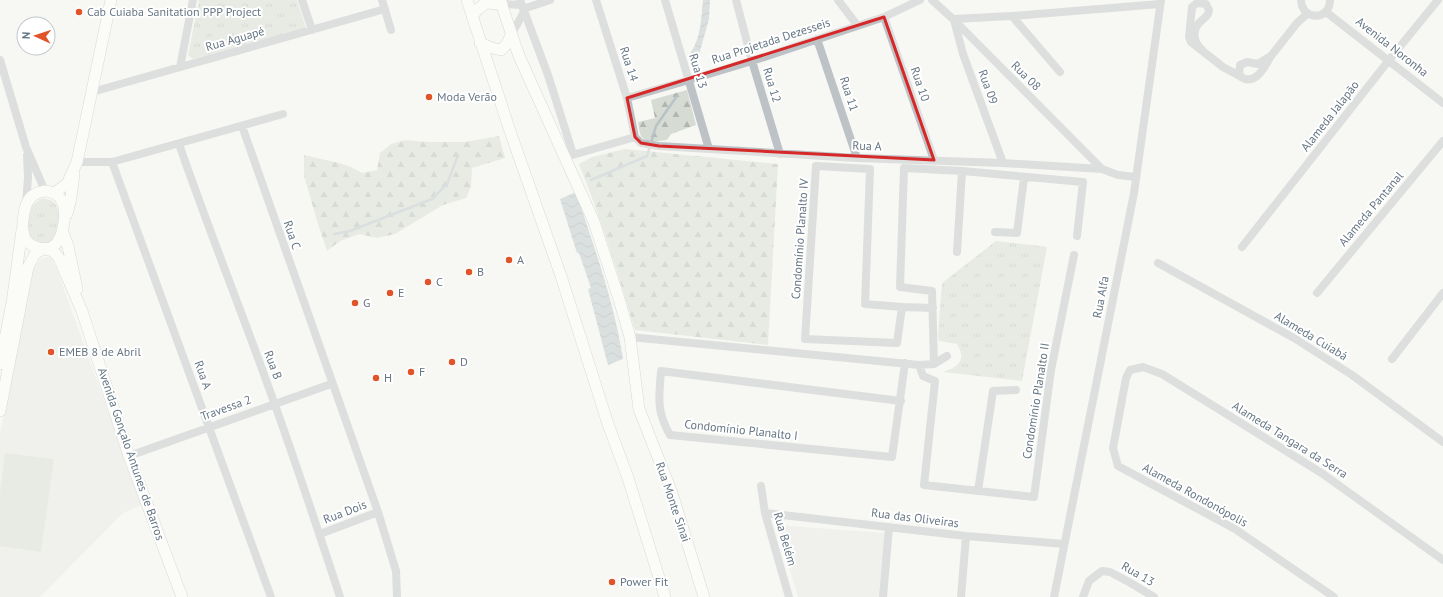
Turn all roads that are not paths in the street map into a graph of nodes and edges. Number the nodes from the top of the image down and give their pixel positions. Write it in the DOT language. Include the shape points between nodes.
graph roads {
  1 [pos="111,0"];
  2 [pos="193,0"];
  3 [pos="302,0"];
  4 [pos="382,0"];
  5 [pos="467,0"];
  6 [pos="550,0"];
  7 [pos="596,0"];
  8 [pos="665,0"];
  9 [pos="736,0"];
  10 [pos="838,0"];
  11 [pos="920,0"];
  12 [pos="932,0"];
  13 [pos="1301,0"];
  14 [pos="1330,0"];
  15 [pos="1438,0"];
  16 [pos="502,1"];
  17 [pos="1160,2"];
  18 [pos="522,7"];
  19 [pos="385,9"];
  20 [pos="1326,12"];
  21 [pos="1307,14"];
  22 [pos="472,16"];
  23 [pos="1012,16"];
  24 [pos="884,17"];
  25 [pos="953,19"];
  26 [pos="857,25"];
  27 [pos="312,30"];
  28 [pos="392,30"];
  29 [pos="511,35"];
  30 [pos="817,38"];
  31 [pos="480,43"];
  32 [pos="1204,52"];
  33 [pos="1271,56"];
  34 [pos="0,60"];
  35 [pos="1389,60"];
  36 [pos="752,61"];
  37 [pos="1240,65"];
  38 [pos="180,67"];
  39 [pos="1223,67"];
  40 [pos="1060,72"];
  41 [pos="1241,77"];
  42 [pos="689,80"];
  43 [pos="92,92"];
  44 [pos="627,98"];
  45 [pos="1443,103"];
  46 [pos="283,114"];
  47 [pos="242,126"];
  48 [pos="635,137"];
  49 [pos="1443,141"];
  50 [pos="179,144"];
  51 [pos="26,146"];
  52 [pos="709,149"];
  53 [pos="780,154"];
  54 [pos="569,156"];
  55 [pos="857,158"];
  56 [pos="934,160"];
  57 [pos="112,162"];
  58 [pos="1003,163"];
  59 [pos="76,165"];
  60 [pos="1102,169"];
  61 [pos="962,171"];
  62 [pos="1136,177"];
  63 [pos="1024,178"];
  64 [pos="50,192"];
  65 [pos="26,204"];
  66 [pos="64,220"];
  67 [pos="22,226"];
  68 [pos="995,232"];
  69 [pos="63,234"];
  70 [pos="1077,236"];
  71 [pos="1242,247"];
  72 [pos="43,249"];
  73 [pos="957,252"];
  74 [pos="1074,255"];
  75 [pos="1158,263"];
  76 [pos="1317,293"];
  77 [pos="1443,293"];
  78 [pos="902,307"];
  79 [pos="933,308"];
  80 [pos="82,311"];
  81 [pos="630,336"];
  82 [pos="947,356"];
  83 [pos="1392,359"];
  84 [pos="905,363"];
  85 [pos="0,364"];
  86 [pos="934,364"];
  87 [pos="919,365"];
  88 [pos="1126,378"];
  89 [pos="332,384"];
  90 [pos="1016,390"];
  91 [pos="900,401"];
  92 [pos="275,404"];
  93 [pos="0,411"];
  94 [pos="209,427"];
  95 [pos="1443,442"];
  96 [pos="129,456"];
  97 [pos="761,486"];
  98 [pos="978,491"];
  99 [pos="378,512"];
  100 [pos="764,513"];
  101 [pos="889,527"];
  102 [pos="320,534"];
  103 [pos="966,536"];
  104 [pos="1064,544"];
  105 [pos="1441,557"];
  106 [pos="182,597"];
  107 [pos="271,597"];
  108 [pos="340,597"];
  109 [pos="397,597"];
  110 [pos="665,597"];
  111 [pos="704,597"];
  112 [pos="790,597"];
  113 [pos="883,597"];
  114 [pos="960,597"];
  115 [pos="1054,597"];
  116 [pos="1083,597"];
  117 [pos="1154,597"];
  118 [pos="1334,597"];
  1 -- 43 [label="main road"];
  2 -- 38 [label="street"];
  3 -- 27 [label="street"];
  4 -- 19 [label="street"];
  5 -- 22 [label="main road"];
  6 -- 18 [label="street"];
  7 -- 44 [label="street, Rua 14"];
  8 -- 42 [label="street, Rua 13"];
  9 -- 36 [label="street, Rua 12"];
  10 -- 26 [label="street"];
  11 -- 24 [label="street, Rua Projetada Dezesseis"];
  12 -- 25 [label="street, Rua 08"];
  13 -- 21 [label="street"];
  14 -- 20 [label="street"];
  15 -- 35 [label="street, Alameda Jalapão"];
  16 -- 18 [label="street"];
  16 -- 22 [label="main road" via="485,3"];
  16 -- 29 [label="main road"];
  17 -- 23 [label="street"];
  17 -- 62 [label="street, Rua Alfa"];
  18 -- 29 [label="street"];
  18 -- 54 [label="street" via="548,75"];
  19 -- 27 [label="street, Rua Aguapé"];
  19 -- 28 [label="street"];
  20 -- 21 [label="street" via="1317,16"];
  20 -- 35 [label="street, Avenida Noronha"];
  21 -- 33 [label="street"];
  22 -- 31 [label="main road"];
  23 -- 25 [label="street"];
  23 -- 40 [label="street"];
  24 -- 26 [label="street, Rua Projetada Dezesseis"];
  24 -- 56 [label="street, Rua 10"];
  25 -- 58 [label="street, Rua 09" via="963,54"];
  25 -- 60 [label="street, Rua 08"];
  26 -- 30 [label="street, Rua Projetada Dezesseis"];
  27 -- 38 [label="street, Rua Aguapé"];
  29 -- 31 [label="main road" via="501,50"];
  29 -- 54 [label="main road, Rua Monte Sinai"];
  30 -- 36 [label="street, Rua Projetada Dezesseis"];
  30 -- 55 [label="street, Rua 11"];
  31 -- 110 [label="main road" via="561,276"];
  32 -- 32 [label="street" via="1194,37 1197,26 1208,14 1208,7 1201,2 1192,7 1189,37 1193,45"];
  32 -- 39 [label="street"];
  33 -- 37 [label="street" via="1258,64 1247,62"];
  33 -- 41 [label="street" via="1256,77 1248,80"];
  34 -- 51 [label="street"];
  35 -- 45 [label="street, Avenida Noronha"];
  35 -- 71 [label="street, Alameda Jalapão"];
  36 -- 42 [label="street, Rua Projetada Dezesseis"];
  36 -- 53 [label="street, Rua 12"];
  37 -- 39 [label="street" via="1232,68"];
  37 -- 41 [label="street"];
  38 -- 43 [label="street, Rua Aguapé"];
  39 -- 41 [label="street"];
  42 -- 44 [label="street, Rua Projetada Dezesseis"];
  42 -- 52 [label="street, Rua 13"];
  43 -- 59 [label="main road"];
  44 -- 48 [label="street, Rua 14"];
  46 -- 47 [label="street"];
  47 -- 50 [label="street"];
  47 -- 89 [label="street, Rua C"];
  48 -- 52 [label="street, Rua A" via="641,143 659,146"];
  48 -- 54 [label="street"];
  49 -- 76 [label="street, Alameda Pantanal"];
  50 -- 57 [label="street"];
  50 -- 92 [label="street, Rua B"];
  51 -- 64 [label="street"];
  51 -- 65 [label="street"];
  52 -- 53 [label="street, Rua A"];
  53 -- 55 [label="street, Rua A"];
  54 -- 81 [label="main road, Rua Monte Sinai" via="594,222"];
  55 -- 56 [label="street, Rua A"];
  56 -- 58 [label="street, Rua A"];
  57 -- 59 [label="street"];
  57 -- 94 [label="street, Rua A"];
  58 -- 60 [label="street, Rua A"];
  59 -- 64 [label="main road" via="67,184"];
  59 -- 66 [label="main road" via="70,206"];
  60 -- 62 [label="street" via="1118,175"];
  61 -- 63 [label="street"];
  61 -- 73 [label="street"];
  61 -- 79 [label="street" via="904,168 900,287 932,291"];
  62 -- 104 [label="street, Rua Alfa"];
  63 -- 68 [label="street" via="1017,233"];
  63 -- 70 [label="street" via="1083,182"];
  64 -- 65 [label="main road" via="34,195"];
  64 -- 66 [label="main road" via="60,198 64,205"];
  65 -- 67 [label="main road"];
  66 -- 69 [label="main road"];
  67 -- 72 [label="main road" via="27,242"];
  67 -- 85 [label="main road" via="12,303"];
  69 -- 72 [label="main road" via="56,244"];
  69 -- 80 [label="main road, Avenida Gonçalo Antunes de Barros" via="71,258"];
  72 -- 80 [label="main road, Avenida Gonçalo Antunes de Barros" via="53,251 59,258"];
  72 -- 93 [label="main road" via="35,254 28,267"];
  74 -- 98 [label="street, Condomínio Planalto II" via="1051,370 1034,497"];
  75 -- 95 [label="street, Alameda Cuiabá" via="1294,338 1352,375"];
  77 -- 83 [label="street"];
  78 -- 78 [label="street, Condomínio Planalto IV" via="865,304 870,168 816,166 805,339 898,343"];
  78 -- 79 [label="street, Condomínio Planalto IV"];
  79 -- 86 [label="street"];
  80 -- 96 [label="main road, Avenida Gonçalo Antunes de Barros"];
  81 -- 84 [label="street"];
  81 -- 111 [label="main road, Rua Monte Sinai" via="639,409 672,493"];
  82 -- 86 [label="street"];
  84 -- 87 [label="street"];
  84 -- 91 [label="street, Condomínio Planalto I"];
  86 -- 87 [label="street"];
  87 -- 98 [label="street, Condomínio Planalto II" via="922,376 935,380 924,485"];
  88 -- 105 [label="street, Alameda Tangara da Serra" via="1130,370 1143,367 1162,374 1323,474"];
  88 -- 118 [label="street, Alameda Rondonópolis" via="1113,448 1118,466 1235,529"];
  89 -- 92 [label="street, Travessa 2"];
  89 -- 99 [label="street, Rua C"];
  90 -- 98 [label="street, Condomínio Planalto II" via="993,391"];
  91 -- 91 [label="street, Condomínio Planalto I" via="892,457 670,435 659,409 661,372"];
  92 -- 94 [label="street, Travessa 2"];
  92 -- 102 [label="street, Rua B"];
  94 -- 96 [label="street, Travessa 2"];
  94 -- 107 [label="street, Rua A"];
  96 -- 106 [label="main road, Avenida Gonçalo Antunes de Barros"];
  97 -- 100 [label="street, Rua Belém"];
  99 -- 102 [label="street, Rua Dois"];
  99 -- 109 [label="street, Rua C" via="396,570"];
  100 -- 101 [label="street, Rua das Oliveiras"];
  100 -- 112 [label="street, Rua Belém"];
  101 -- 103 [label="street, Rua das Oliveiras"];
  101 -- 113 [label="street"];
  102 -- 108 [label="street, Rua B"];
  103 -- 104 [label="street, Rua das Oliveiras"];
  103 -- 114 [label="street"];
  104 -- 115 [label="street, Rua Alfa"];
  116 -- 117 [label="street, Rua 13" via="1089,581 1102,571 1110,572"];
}
